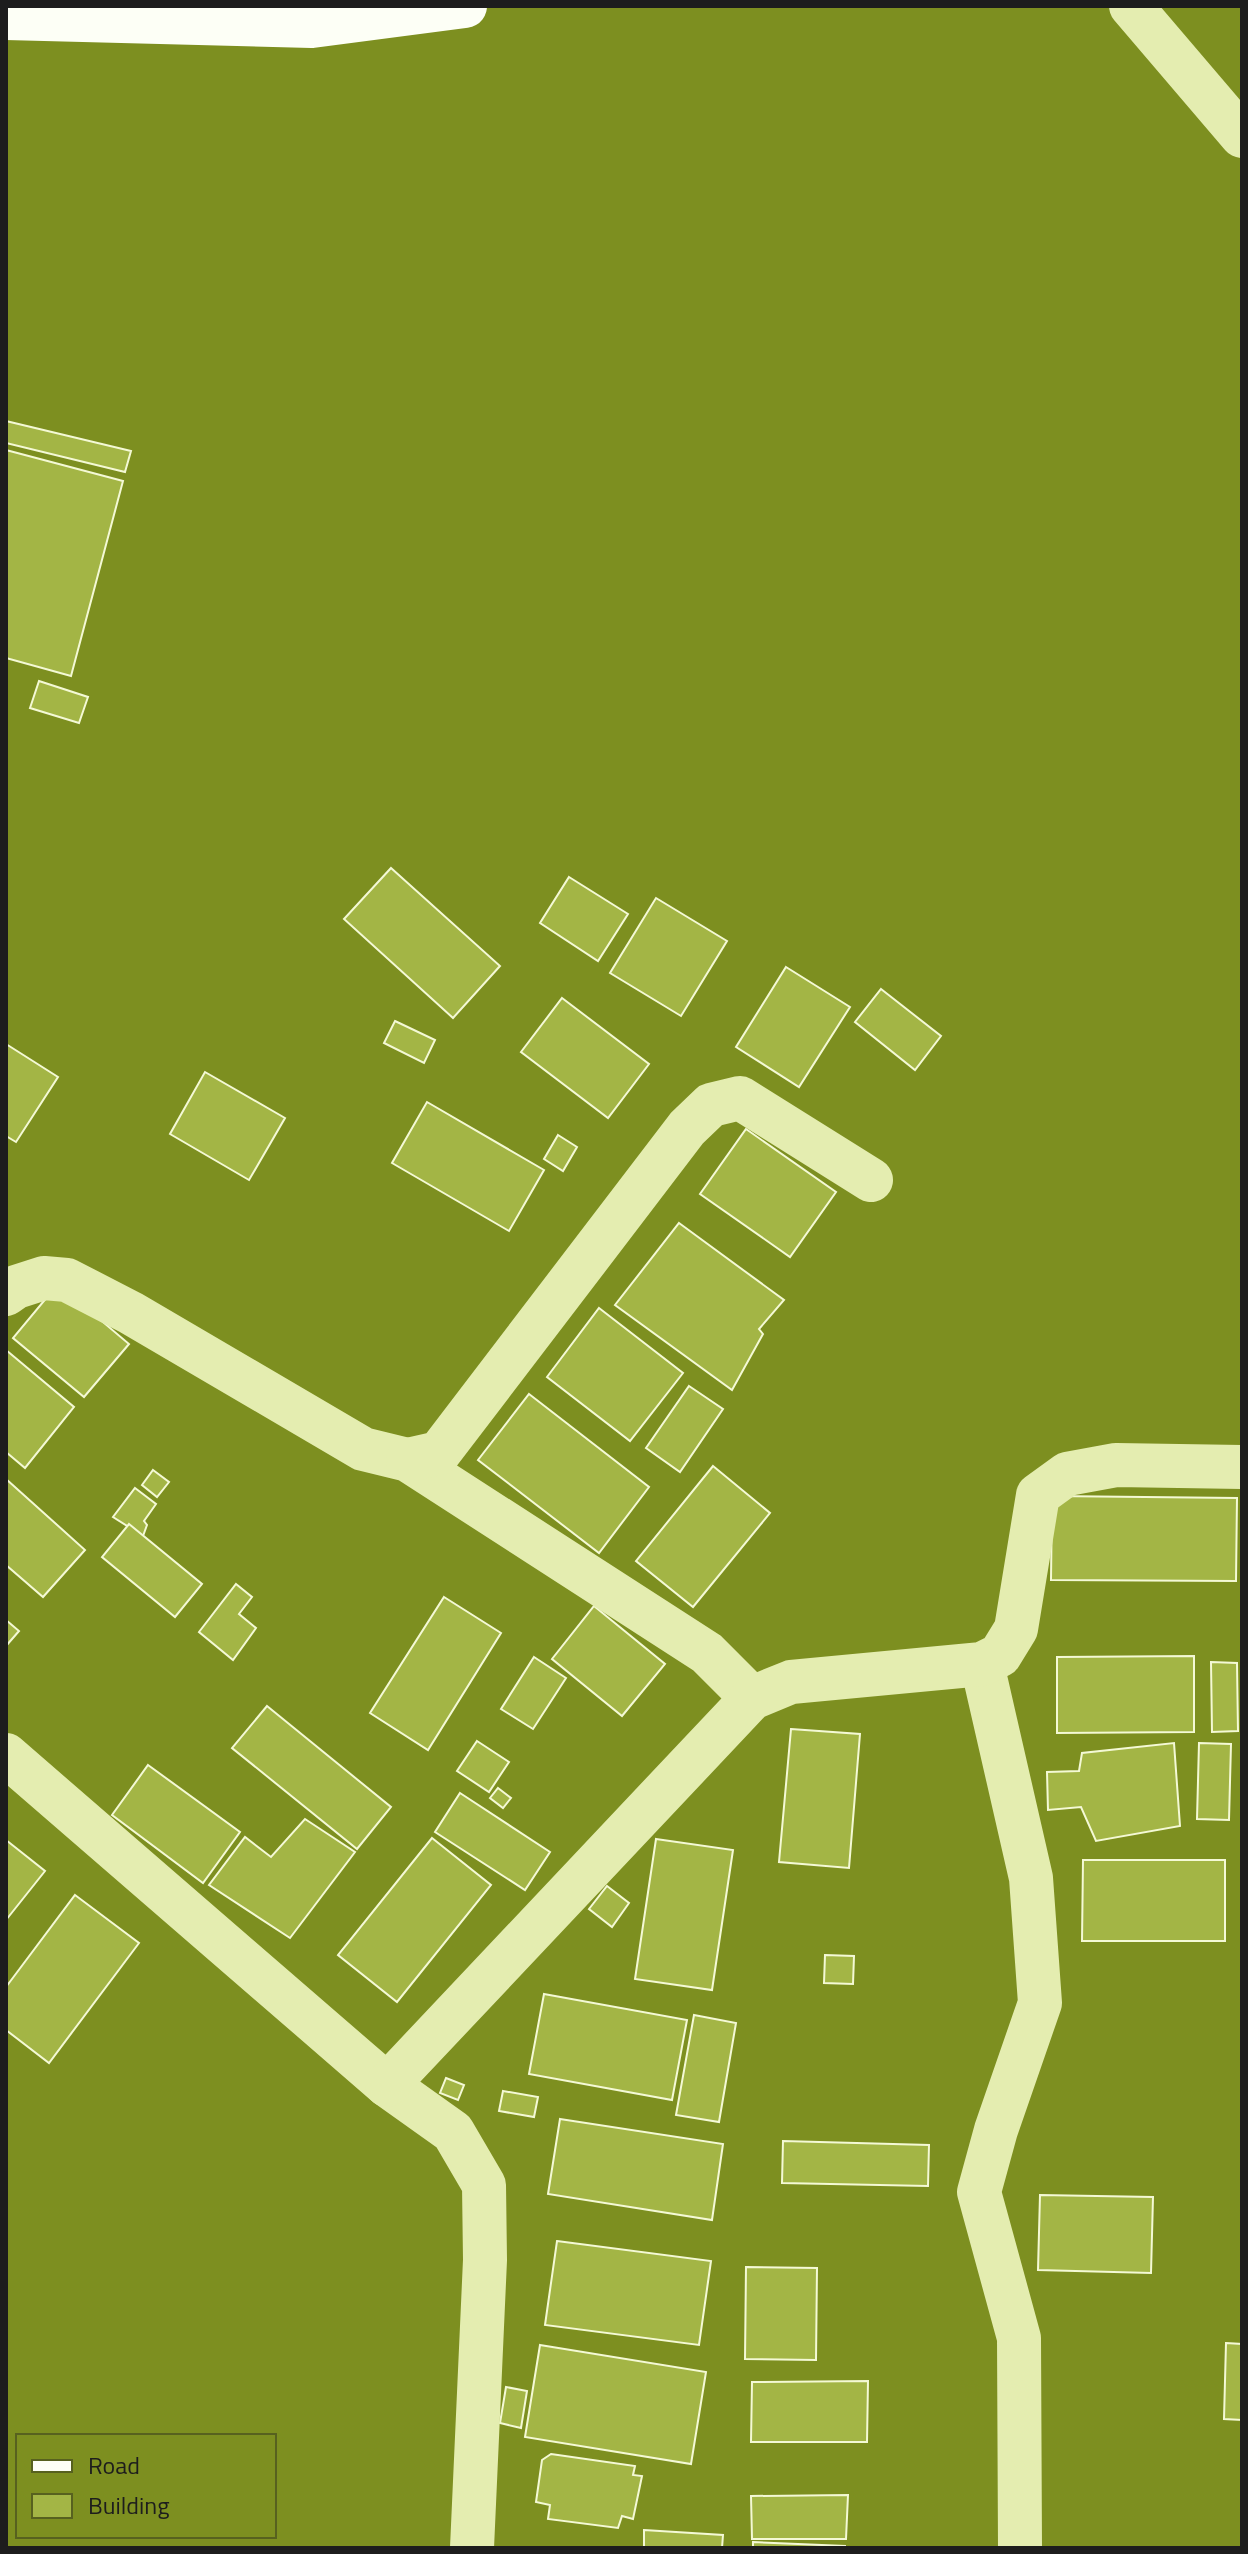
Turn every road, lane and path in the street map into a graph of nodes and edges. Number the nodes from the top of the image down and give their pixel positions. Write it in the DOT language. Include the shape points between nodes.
graph roads {
  1 [pos="465,6"];
  2 [pos="1131,6"];
  3 [pos="300,16"];
  4 [pos="6,18"];
  5 [pos="1242,136"];
  6 [pos="871,1180"];
  7 [pos="6,1294"];
  8 [pos="408,1460"];
  9 [pos="1242,1467"];
  10 [pos="982,1664"];
  11 [pos="752,1698"];
  12 [pos="6,1755"];
  13 [pos="387,2085"];
  14 [pos="472,2548"];
  15 [pos="1020,2548"];
  1 -- 3 [label="main road"];
  2 -- 5 [label="street"];
  3 -- 4 [label="main road"];
  6 -- 8 [label="street" via="740,1098 711,1105 687,1128 439,1453"];
  7 -- 8 [label="street" via="44,1278 67,1280 363,1449"];
  8 -- 11 [label="street" via="707,1653"];
  9 -- 10 [label="street" via="1116,1465 1067,1474 1038,1495 1016,1629 1000,1655"];
  10 -- 11 [label="street" via="791,1682"];
  10 -- 15 [label="street" via="1031,1878 1040,2003 979,2192 1019,2338"];
  11 -- 13 [label="street"];
  12 -- 13 [label="street"];
  13 -- 14 [label="street" via="453,2132 484,2185"];
}
